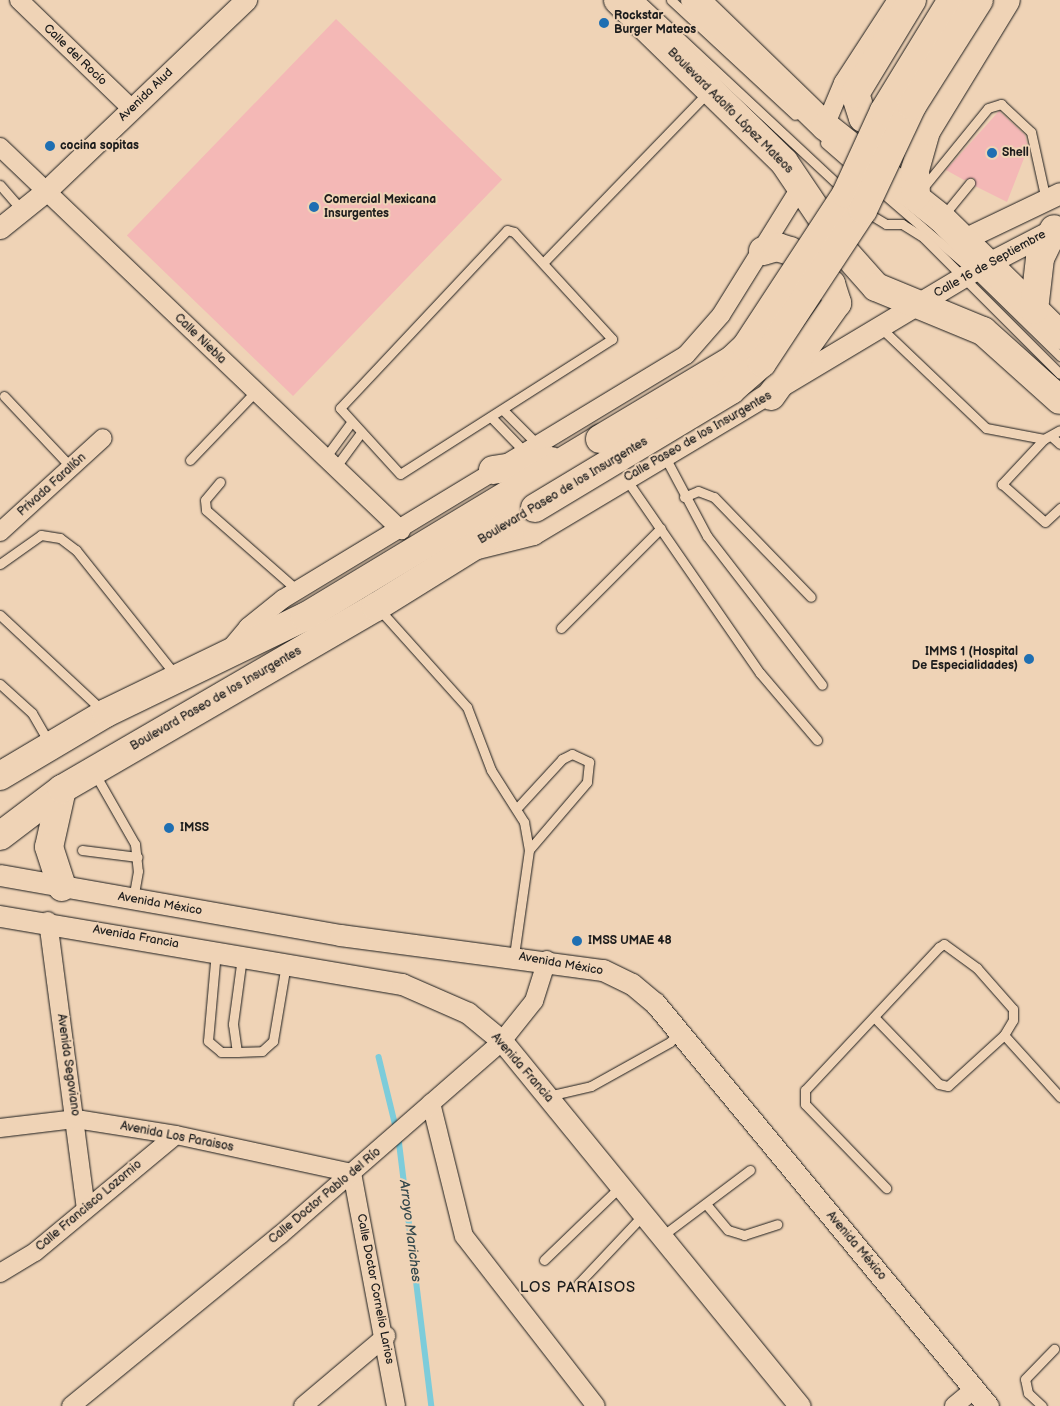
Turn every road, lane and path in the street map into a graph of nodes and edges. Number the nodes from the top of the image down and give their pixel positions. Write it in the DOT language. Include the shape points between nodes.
graph roads {
  1 [pos="19,0"];
  2 [pos="246,0"];
  3 [pos="618,0"];
  4 [pos="640,0"];
  5 [pos="670,0"];
  6 [pos="695,0"];
  7 [pos="897,0"];
  8 [pos="912,0"];
  9 [pos="952,0"];
  10 [pos="979,0"];
  11 [pos="1006,0"];
  12 [pos="710,90"];
  13 [pos="132,109"];
  14 [pos="815,128"];
  15 [pos="926,131"];
  16 [pos="0,147"];
  17 [pos="970,183"];
  18 [pos="0,185"];
  19 [pos="802,185"];
  20 [pos="46,191"];
  21 [pos="916,196"];
  22 [pos="1053,196"];
  23 [pos="22,210"];
  24 [pos="941,218"];
  25 [pos="1057,227"];
  26 [pos="0,228"];
  27 [pos="964,239"];
  28 [pos="763,251"];
  29 [pos="543,263"];
  30 [pos="976,272"];
  31 [pos="920,303"];
  32 [pos="1034,310"];
  33 [pos="880,328"];
  34 [pos="1060,334"];
  35 [pos="1060,356"];
  36 [pos="1060,374"];
  37 [pos="255,392"];
  38 [pos="4,396"];
  39 [pos="771,396"];
  40 [pos="1060,400"];
  41 [pos="503,410"];
  42 [pos="491,417"];
  43 [pos="350,424"];
  44 [pos="1060,430"];
  45 [pos="360,434"];
  46 [pos="1047,437"];
  47 [pos="103,438"];
  48 [pos="1060,444"];
  49 [pos="530,446"];
  50 [pos="567,457"];
  51 [pos="665,457"];
  52 [pos="190,460"];
  53 [pos="330,463"];
  54 [pos="71,467"];
  55 [pos="493,470"];
  56 [pos="626,479"];
  57 [pos="220,482"];
  58 [pos="684,497"];
  59 [pos="1060,508"];
  60 [pos="661,528"];
  61 [pos="401,530"];
  62 [pos="0,532"];
  63 [pos="467,550"];
  64 [pos="0,564"];
  65 [pos="297,590"];
  66 [pos="811,597"];
  67 [pos="376,607"];
  68 [pos="0,615"];
  69 [pos="561,628"];
  70 [pos="222,658"];
  71 [pos="178,679"];
  72 [pos="0,684"];
  73 [pos="822,685"];
  74 [pos="106,713"];
  75 [pos="818,740"];
  76 [pos="51,746"];
  77 [pos="92,770"];
  78 [pos="0,776"];
  79 [pos="62,789"];
  80 [pos="517,808"];
  81 [pos="0,836"];
  82 [pos="82,850"];
  83 [pos="529,850"];
  84 [pos="138,856"];
  85 [pos="0,875"];
  86 [pos="62,887"];
  87 [pos="133,900"];
  88 [pos="0,916"];
  89 [pos="48,921"];
  90 [pos="216,951"];
  91 [pos="242,956"];
  92 [pos="514,956"];
  93 [pos="547,960"];
  94 [pos="286,964"];
  95 [pos="874,1018"];
  96 [pos="679,1032"];
  97 [pos="1004,1035"];
  98 [pos="502,1041"];
  99 [pos="237,1052"];
  100 [pos="548,1096"];
  101 [pos="1060,1097"];
  102 [pos="431,1103"];
  103 [pos="76,1119"];
  104 [pos="0,1128"];
  105 [pos="176,1135"];
  106 [pos="750,1170"];
  107 [pos="352,1173"];
  108 [pos="621,1186"];
  109 [pos="886,1188"];
  110 [pos="706,1204"];
  111 [pos="86,1208"];
  112 [pos="644,1214"];
  113 [pos="777,1224"];
  114 [pos="662,1236"];
  115 [pos="544,1260"];
  116 [pos="0,1273"];
  117 [pos="578,1284"];
  118 [pos="386,1336"];
  119 [pos="1054,1349"];
  120 [pos="974,1389"];
  121 [pos="71,1406"];
  122 [pos="303,1406"];
  123 [pos="396,1406"];
  124 [pos="596,1406"];
  125 [pos="800,1406"];
  126 [pos="954,1406"];
  127 [pos="988,1406"];
  128 [pos="1042,1406"];
  1 -- 13 [label="street, Calle del Rocío"];
  2 -- 13 [label="street, Avenida Alud"];
  3 -- 12 [label="main road, Boulevard Adolfo López Mateos"];
  4 -- 30 [label="lane" via="872,218 902,224"];
  5 -- 14 [label="lane"];
  6 -- 14 [label="main road"];
  7 -- 14 [label="street"];
  8 -- 15 [label="main road" via="859,84 855,102 863,118 891,136 913,137"];
  9 -- 50 [label="main road, Boulevard Paseo de los Insurgentes, bridge" via="884,111 846,194 746,347 732,360"];
  10 -- 63 [label="main road, Boulevard Paseo de los Insurgentes, bridge" via="912,106 863,210 762,363 731,390"];
  11 -- 15 [label="main road"];
  12 -- 19 [label="main road, Boulevard Adolfo López Mateos"];
  12 -- 29 [label="lane"];
  13 -- 20 [label="street, Avenida Alud"];
  14 -- 21 [label="main road"];
  14 -- 30 [label="lane"];
  15 -- 21 [label="main road" via="915,170"];
  16 -- 20 [label="street, Calle Niebla"];
  17 -- 24 [label="lane"];
  18 -- 23 [label="lane"];
  19 -- 28 [label="street"];
  19 -- 31 [label="main road, Boulevard Adolfo López Mateos" via="844,251 870,281 897,298"];
  20 -- 23 [label="street, Avenida Alud"];
  20 -- 37 [label="street, Calle Niebla"];
  21 -- 22 [label="lane" via="988,108 1001,104 1034,139"];
  21 -- 24 [label="main road"];
  22 -- 27 [label="street"];
  23 -- 26 [label="street, Avenida Alud"];
  24 -- 27 [label="main road"];
  25 -- 30 [label="street, Calle 16 de Septiembre"];
  25 -- 32 [label="main road" via="1040,258"];
  27 -- 30 [label="main road"];
  28 -- 39 [label="main road" via="777,247 790,251 836,293 833,314"];
  28 -- 49 [label="street" via="706,336 686,355"];
  29 -- 41 [label="lane" via="612,339"];
  29 -- 43 [label="lane" via="514,232 502,232 342,403 340,412"];
  30 -- 31 [label="street, Calle 16 de Septiembre"];
  30 -- 32 [label="main road"];
  30 -- 35 [label="lane"];
  30 -- 36 [label="lane"];
  31 -- 33 [label="street, Calle Paseo de los Insurgentes"];
  31 -- 40 [label="main road, Boulevard Adolfo López Mateos" via="983,331"];
  32 -- 34 [label="main road"];
  33 -- 39 [label="street, Calle Paseo de los Insurgentes"];
  33 -- 46 [label="lane" via="986,428"];
  37 -- 52 [label="lane"];
  37 -- 53 [label="street, Calle Niebla"];
  38 -- 54 [label="lane"];
  39 -- 51 [label="street, Calle Paseo de los Insurgentes"];
  41 -- 42 [label="lane"];
  41 -- 49 [label="lane"];
  42 -- 45 [label="lane" via="402,474"];
  42 -- 49 [label="lane"];
  43 -- 45 [label="lane"];
  43 -- 53 [label="lane"];
  44 -- 46 [label="lane"];
  45 -- 53 [label="lane"];
  46 -- 48 [label="lane"];
  46 -- 59 [label="lane" via="1002,484 1045,522"];
  47 -- 54 [label="street, Privada Farallón"];
  49 -- 55 [label="street"];
  50 -- 55 [label="main road"];
  50 -- 70 [label="main road, Boulevard Paseo de los Insurgentes" via="305,616"];
  51 -- 56 [label="street, Calle Paseo de los Insurgentes"];
  51 -- 58 [label="lane"];
  53 -- 61 [label="street, Calle Niebla"];
  54 -- 62 [label="street, Privada Farallón"];
  55 -- 61 [label="street"];
  56 -- 60 [label="lane"];
  56 -- 63 [label="street, Calle Paseo de los Insurgentes" via="533,534"];
  57 -- 65 [label="lane" via="205,500 206,510"];
  58 -- 66 [label="lane" via="698,491 714,497"];
  58 -- 73 [label="lane" via="708,536"];
  60 -- 69 [label="lane"];
  60 -- 75 [label="lane" via="760,674"];
  61 -- 65 [label="street"];
  63 -- 67 [label="main road, Boulevard Paseo de los Insurgentes"];
  64 -- 71 [label="lane" via="41,535 60,538 76,550"];
  65 -- 70 [label="street" via="254,621"];
  67 -- 77 [label="main road, Boulevard Paseo de los Insurgentes"];
  67 -- 80 [label="lane" via="455,689 477,726 491,770"];
  68 -- 74 [label="lane"];
  70 -- 71 [label="main road, Boulevard Paseo de los Insurgentes"];
  71 -- 74 [label="main road, Boulevard Paseo de los Insurgentes"];
  72 -- 76 [label="lane" via="32,713"];
  74 -- 76 [label="main road, Boulevard Paseo de los Insurgentes"];
  76 -- 78 [label="main road, Boulevard Paseo de los Insurgentes"];
  77 -- 79 [label="main road, Boulevard Paseo de los Insurgentes"];
  77 -- 84 [label="lane" via="130,831"];
  79 -- 81 [label="main road, Boulevard Paseo de los Insurgentes"];
  79 -- 86 [label="main road" via="48,847"];
  80 -- 83 [label="lane"];
  80 -- 83 [label="lane" via="562,759 572,754 589,762 587,782"];
  82 -- 84 [label="lane"];
  83 -- 92 [label="lane"];
  84 -- 87 [label="lane"];
  85 -- 86 [label="street, Avenida México"];
  86 -- 87 [label="street, Avenida México"];
  87 -- 92 [label="street, Avenida México" via="340,935"];
  88 -- 89 [label="street, Avenida Francia"];
  89 -- 90 [label="street, Avenida Francia"];
  89 -- 103 [label="street, Avenida Segoviano"];
  90 -- 91 [label="street, Avenida Francia"];
  90 -- 99 [label="lane" via="208,1041 221,1052"];
  91 -- 94 [label="street, Avenida Francia"];
  91 -- 99 [label="lane" via="233,1024"];
  92 -- 93 [label="street, Avenida México"];
  93 -- 96 [label="street, Avenida México" via="603,970 632,984"];
  93 -- 98 [label="street, Calle Doctor Pablo del Río" via="534,1001"];
  94 -- 98 [label="street, Avenida Francia" via="422,990 468,1013"];
  94 -- 99 [label="lane" via="273,1041 262,1051"];
  95 -- 97 [label="lane" via="944,1086 953,1084"];
  95 -- 97 [label="lane" via="939,947 950,944 1009,1000 1013,1020"];
  95 -- 109 [label="lane" via="802,1099"];
  96 -- 100 [label="lane" via="670,1042 591,1086"];
  96 -- 120 [label="street, Avenida México"];
  97 -- 101 [label="lane"];
  98 -- 100 [label="street, Avenida Francia"];
  98 -- 102 [label="street, Calle Doctor Pablo del Río"];
  100 -- 108 [label="street, Avenida Francia"];
  102 -- 107 [label="street, Calle Doctor Pablo del Río"];
  102 -- 124 [label="street" via="464,1236"];
  103 -- 104 [label="street, Avenida Los Paraisos"];
  103 -- 105 [label="street, Avenida Los Paraisos"];
  103 -- 111 [label="street, Avenida Segoviano"];
  105 -- 107 [label="street, Avenida Los Paraisos"];
  105 -- 111 [label="street, Calle Francisco Lozornio"];
  106 -- 110 [label="lane"];
  107 -- 118 [label="street, Calle Doctor Cornelio Larios"];
  107 -- 121 [label="street, Calle Doctor Pablo del Río"];
  108 -- 112 [label="street, Avenida Francia"];
  108 -- 115 [label="lane"];
  110 -- 113 [label="lane" via="728,1230 744,1236"];
  110 -- 114 [label="lane"];
  111 -- 116 [label="street, Calle Francisco Lozornio" via="35,1252"];
  112 -- 114 [label="street, Avenida Francia"];
  112 -- 117 [label="lane"];
  114 -- 125 [label="street, Avenida Francia"];
  118 -- 122 [label="street"];
  118 -- 123 [label="street, Calle Doctor Cornelio Larios"];
  119 -- 128 [label="lane" via="1026,1379 1028,1393"];
  120 -- 126 [label="street"];
  120 -- 127 [label="street, Avenida México"];
}
